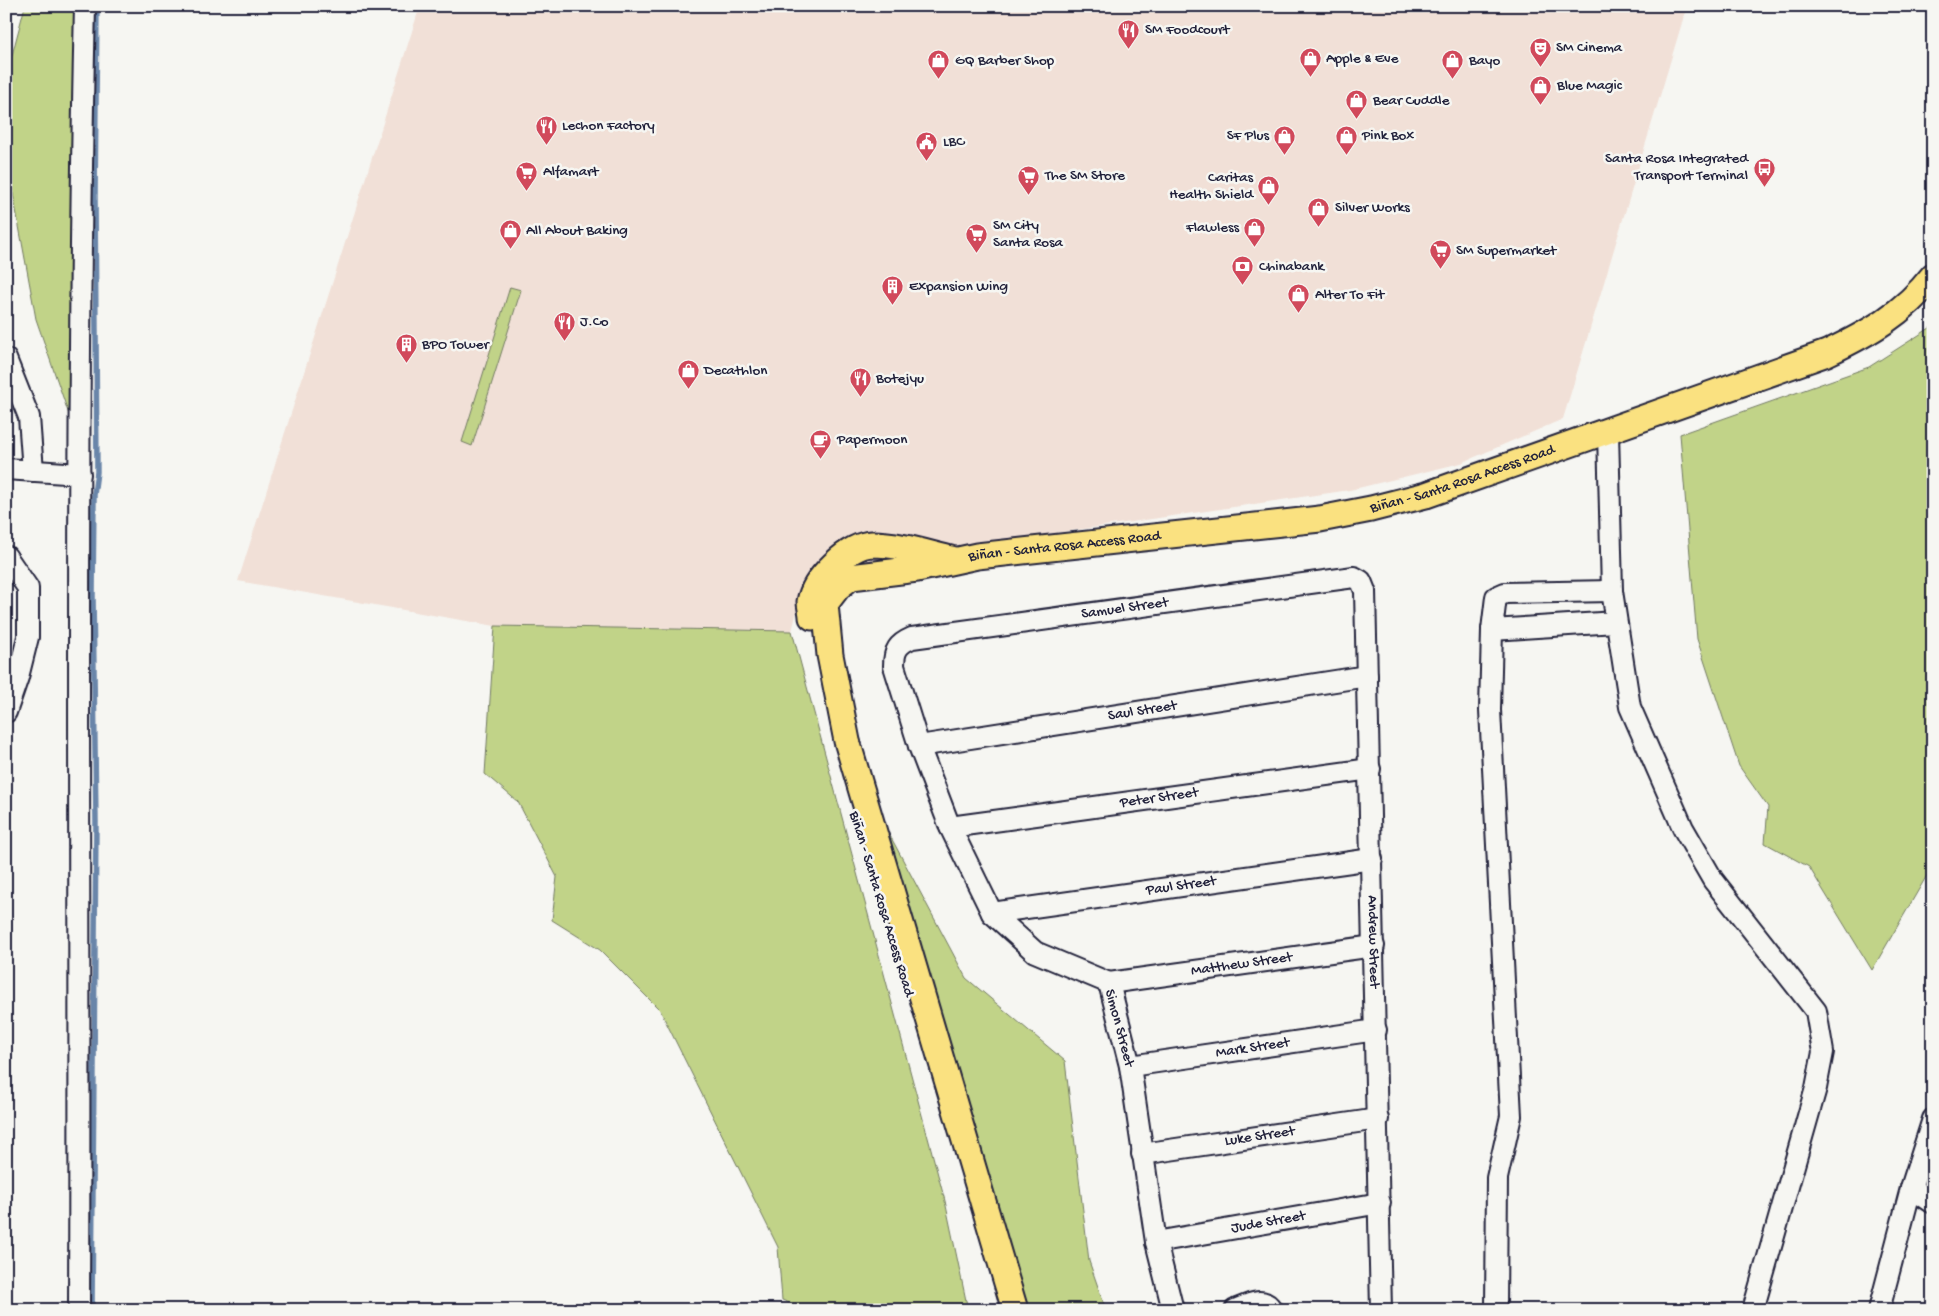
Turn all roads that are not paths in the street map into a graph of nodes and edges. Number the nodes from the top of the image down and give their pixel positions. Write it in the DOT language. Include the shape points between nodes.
graph roads {
  1 [pos="85,6"];
  2 [pos="1933,276"];
  3 [pos="6,358"];
  4 [pos="11,384"];
  5 [pos="1608,432"];
  6 [pos="6,469"];
  7 [pos="33,471"];
  8 [pos="80,474"];
  9 [pos="6,556"];
  10 [pos="1354,577"];
  11 [pos="1612,591"];
  12 [pos="1616,622"];
  13 [pos="1492,630"];
  14 [pos="897,648"];
  15 [pos="12,671"];
  16 [pos="1367,676"];
  17 [pos="6,712"];
  18 [pos="919,746"];
  19 [pos="1370,769"];
  20 [pos="950,827"];
  21 [pos="1372,858"];
  22 [pos="992,913"];
  23 [pos="900,946"];
  24 [pos="1374,946"];
  25 [pos="1109,983"];
  26 [pos="1376,1030"];
  27 [pos="1130,1066"];
  28 [pos="1378,1118"];
  29 [pos="1933,1119"];
  30 [pos="1142,1154"];
  31 [pos="1911,1188"];
  32 [pos="1380,1203"];
  33 [pos="1933,1203"];
  34 [pos="1156,1242"];
  35 [pos="79,1310"];
  36 [pos="1002,1310"];
  37 [pos="1015,1310"];
  38 [pos="1173,1310"];
  39 [pos="1235,1310"];
  40 [pos="1272,1310"];
  41 [pos="1381,1310"];
  42 [pos="1496,1310"];
  43 [pos="1753,1310"];
  44 [pos="1879,1310"];
  1 -- 8 [label="street"];
  2 -- 5 [label="main road, Biñan - Santa Rosa Access Road" via="1889,319 1834,350"];
  3 -- 4 [label="street"];
  4 -- 7 [label="street" via="29,417"];
  5 -- 11 [label="street"];
  5 -- 23 [label="main road, Biñan - Santa Rosa Access Road" via="1426,495 1320,519 953,560 870,544 845,554 822,575 810,602 847,790"];
  6 -- 7 [label="street"];
  7 -- 8 [label="street"];
  8 -- 35 [label="street"];
  9 -- 15 [label="street" via="28,588 28,637"];
  10 -- 14 [label="street, Samuel Street" via="912,638"];
  10 -- 16 [label="street, Andrew Street" via="1361,581 1365,590"];
  11 -- 12 [label="street"];
  11 -- 13 [label="street" via="1504,593 1496,597"];
  12 -- 13 [label="street"];
  12 -- 43 [label="street" via="1630,707 1684,828 1712,880 1816,1011 1823,1052 1816,1088"];
  13 -- 42 [label="street" via="1490,710 1511,1116 1497,1178"];
  14 -- 18 [label="street, Simon Street" via="894,666"];
  15 -- 17 [label="street"];
  16 -- 18 [label="street, Saul Street"];
  16 -- 19 [label="street, Andrew Street"];
  18 -- 20 [label="street, Simon Street"];
  19 -- 20 [label="street, Peter Street"];
  19 -- 21 [label="street, Andrew Street"];
  20 -- 22 [label="street, Simon Street"];
  21 -- 22 [label="street, Paul Street"];
  21 -- 24 [label="street, Andrew Street"];
  22 -- 25 [label="street, Simon Street" via="1036,952"];
  23 -- 36 [label="main road, Biñan - Santa Rosa Access Road"];
  23 -- 37 [label="main road, Biñan - Santa Rosa Access Road"];
  24 -- 25 [label="street, Matthew Street"];
  24 -- 26 [label="street, Andrew Street"];
  25 -- 27 [label="street, Simon Street"];
  26 -- 27 [label="street, Mark Street"];
  26 -- 28 [label="street, Andrew Street"];
  27 -- 30 [label="street, Simon Street"];
  28 -- 30 [label="street, Luke Street"];
  28 -- 32 [label="street, Andrew Street"];
  29 -- 31 [label="street"];
  30 -- 34 [label="street, Simon Street"];
  31 -- 33 [label="street"];
  31 -- 44 [label="street"];
  32 -- 34 [label="street, Jude Street"];
  32 -- 41 [label="street, Andrew Street"];
  34 -- 38 [label="street, Simon Street"];
  39 -- 40 [label="street" via="1260,1302"];
}
